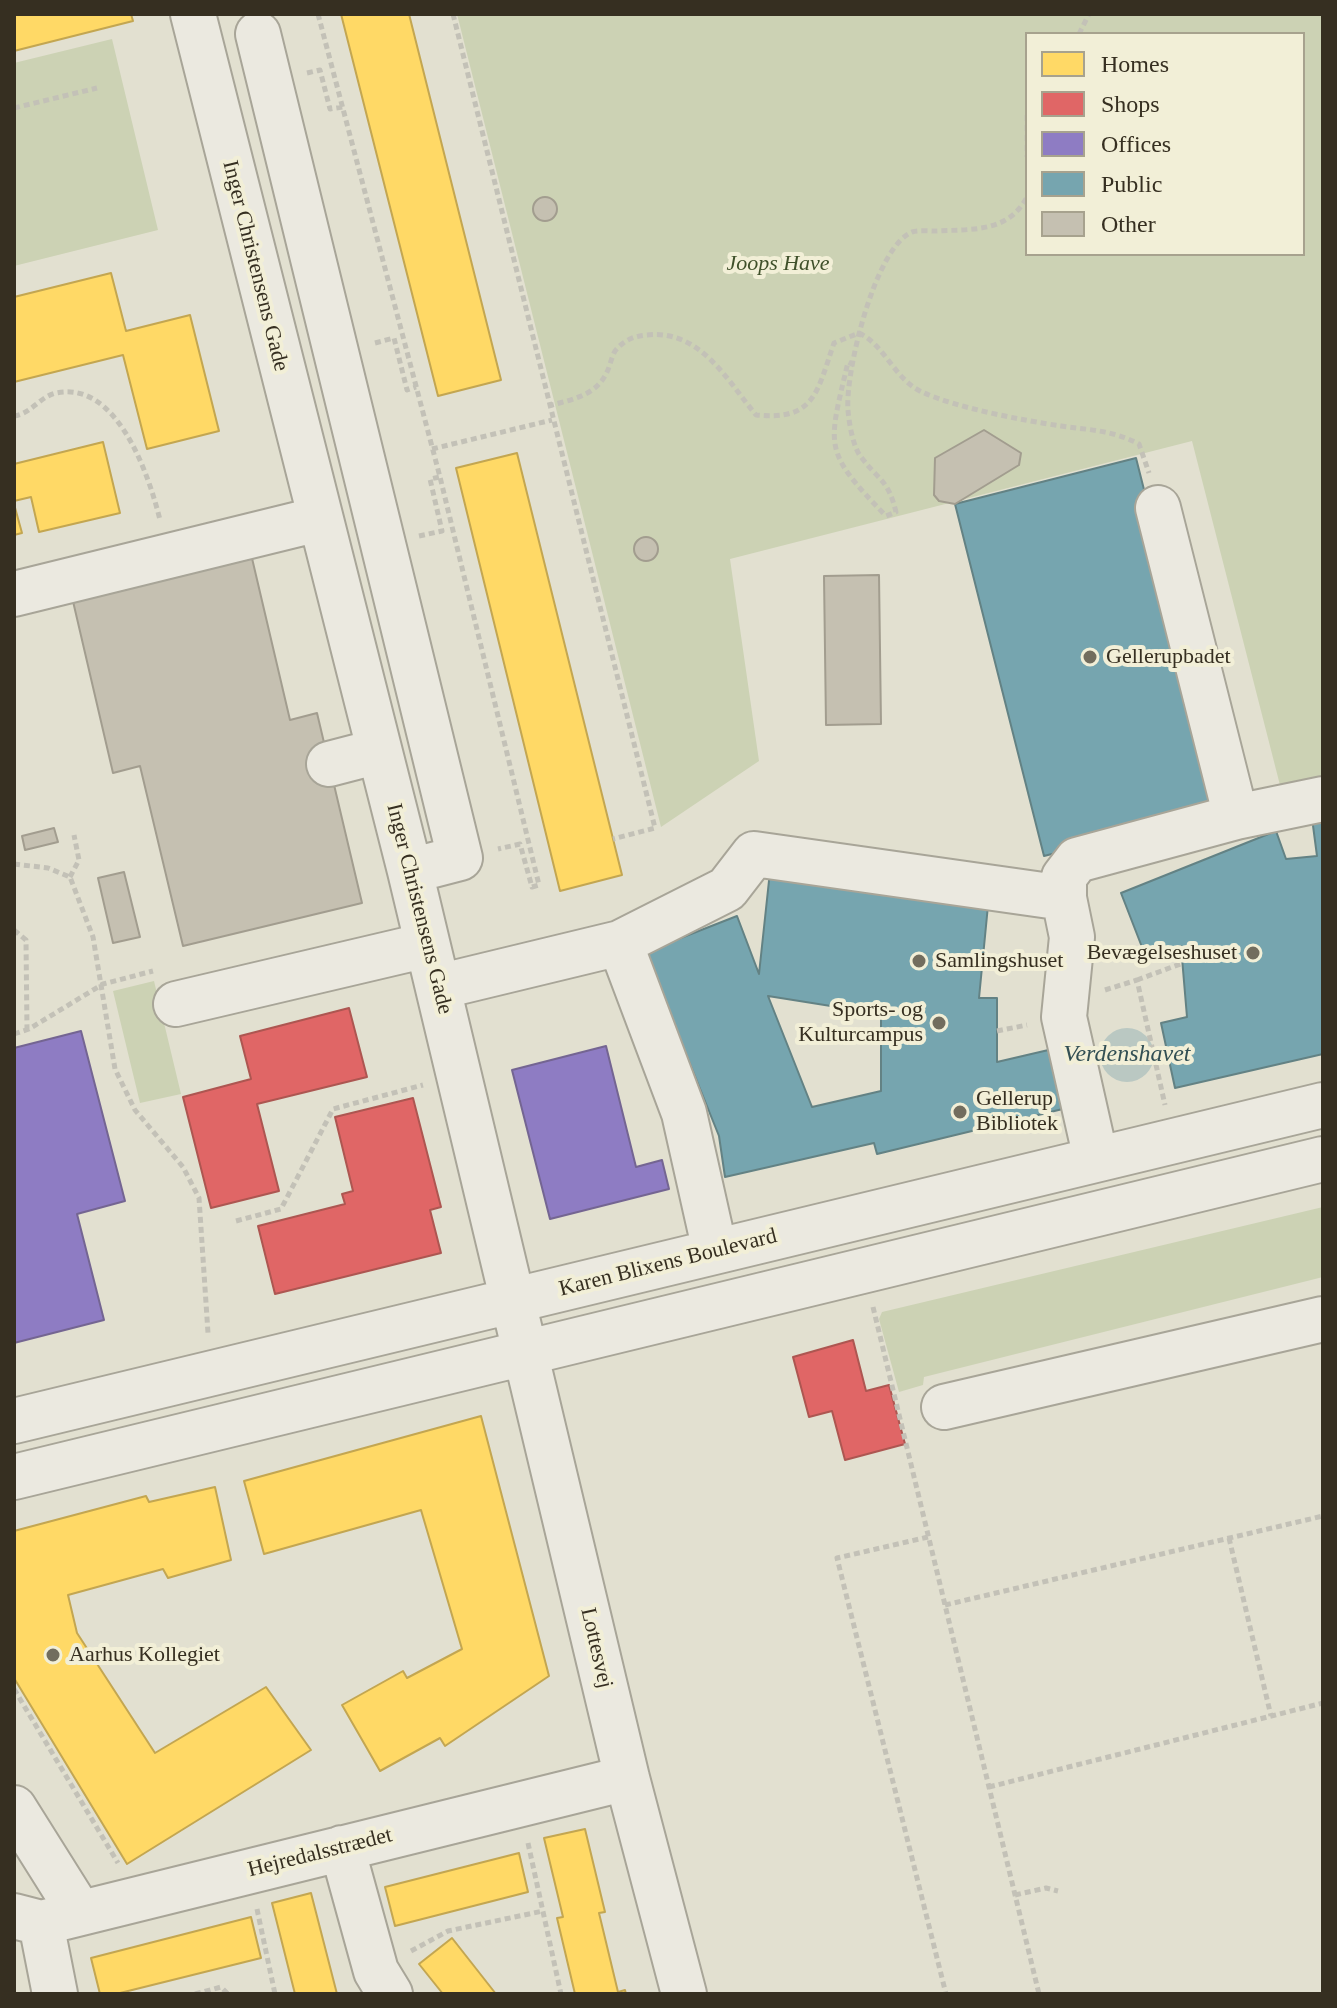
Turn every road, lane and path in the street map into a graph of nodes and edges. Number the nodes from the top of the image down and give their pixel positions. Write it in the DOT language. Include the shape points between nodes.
graph roads {
  1 [pos="193,14"];
  2 [pos="318,14"];
  3 [pos="453,14"];
  4 [pos="1089,14"];
  5 [pos="1080,32"];
  6 [pos="258,34"];
  7 [pos="320,70"];
  8 [pos="97,88"];
  9 [pos="343,107"];
  10 [pos="14,108"];
  11 [pos="1025,201"];
  12 [pos="859,333"];
  13 [pos="394,338"];
  14 [pos="334,353"];
  15 [pos="854,365"];
  16 [pos="280,367"];
  17 [pos="416,387"];
  18 [pos="548,406"];
  19 [pos="14,416"];
  20 [pos="552,420"];
  21 [pos="432,449"];
  22 [pos="440,477"];
  23 [pos="1158,508"];
  24 [pos="319,519"];
  25 [pos="442,531"];
  26 [pos="169,556"];
  27 [pos="14,594"];
  28 [pos="379,751"];
  29 [pos="329,764"];
  30 [pos="1323,799"];
  31 [pos="1236,817"];
  32 [pos="74,835"];
  33 [pos="613,839"];
  34 [pos="520,844"];
  35 [pos="14,864"];
  36 [pos="410,871"];
  37 [pos="70,877"];
  38 [pos="1064,898"];
  39 [pos="14,930"];
  40 [pos="620,943"];
  41 [pos="427,945"];
  42 [pos="1183,963"];
  43 [pos="1137,980"];
  44 [pos="103,984"];
  45 [pos="438,987"];
  46 [pos="1065,1002"];
  47 [pos="176,1004"];
  48 [pos="27,1030"];
  49 [pos="14,1034"];
  50 [pos="459,1075"];
  51 [pos="1323,1105"];
  52 [pos="1172,1141"];
  53 [pos="1096,1159"];
  54 [pos="1323,1159"];
  55 [pos="236,1221"];
  56 [pos="715,1251"];
  57 [pos="513,1301"];
  58 [pos="872,1306"];
  59 [pos="1323,1319"];
  60 [pos="525,1353"];
  61 [pos="211,1374"];
  62 [pos="944,1407"];
  63 [pos="14,1421"];
  64 [pos="14,1477"];
  65 [pos="1323,1516"];
  66 [pos="928,1537"];
  67 [pos="1229,1538"];
  68 [pos="945,1605"];
  69 [pos="14,1689"];
  70 [pos="1323,1703"];
  71 [pos="1271,1716"];
  72 [pos="627,1778"];
  73 [pos="989,1787"];
  74 [pos="522,1803"];
  75 [pos="14,1808"];
  76 [pos="342,1848"];
  77 [pos="250,1871"];
  78 [pos="1058,1891"];
  79 [pos="1015,1895"];
  80 [pos="130,1900"];
  81 [pos="543,1911"];
  82 [pos="45,1917"];
  83 [pos="383,1982"];
  84 [pos="55,1994"];
  85 [pos="195,1994"];
  86 [pos="228,1994"];
  87 [pos="275,1994"];
  88 [pos="561,1994"];
  89 [pos="684,1994"];
  90 [pos="946,1994"];
  91 [pos="1039,1994"];
  1 -- 16 [label="street, Inger Christensens Gade"];
  2 -- 9 [label="path"];
  3 -- 18 [label="path"];
  4 -- 5 [label="path"];
  6 -- 14 [label="street"];
  7 -- 9 [label="path" via="330,109"];
  8 -- 10 [label="path"];
  9 -- 17 [label="path"];
  11 -- 12 [label="path" via="1020,211 997,226 913,232 893,246"];
  12 -- 15 [label="path"];
  12 -- 18 [label="path" via="834,343 806,408 785,418 756,415 698,347 650,334 628,338 614,352 599,385 586,395"];
  12 -- 23 [label="path" via="921,391 1015,417 1100,428 1139,444"];
  13 -- 17 [label="path" via="407,390"];
  14 -- 16 [label="street"];
  14 -- 36 [label="street" via="460,858"];
  15 -- 15 [label="path" via="848,362 832,431 839,462 886,516 896,512 890,488 858,454 848,409"];
  16 -- 24 [label="street, Inger Christensens Gade"];
  17 -- 21 [label="path"];
  18 -- 20 [label="path"];
  19 -- 26 [label="path" via="56,393 88,394 98,401 142,460"];
  20 -- 21 [label="path"];
  20 -- 33 [label="path" via="655,828"];
  21 -- 22 [label="path"];
  22 -- 25 [label="path" via="430,479"];
  22 -- 34 [label="path" via="539,885 532,887"];
  23 -- 31 [label="street"];
  24 -- 26 [label="street"];
  24 -- 28 [label="street, Inger Christensens Gade"];
  26 -- 27 [label="street"];
  28 -- 29 [label="street"];
  28 -- 36 [label="street, Inger Christensens Gade"];
  30 -- 31 [label="street"];
  31 -- 38 [label="street" via="1077,860 1064,877"];
  32 -- 37 [label="path" via="79,860"];
  35 -- 37 [label="path"];
  36 -- 41 [label="street, Inger Christensens Gade"];
  37 -- 44 [label="path" via="93,937"];
  38 -- 40 [label="street" via="754,854 727,889"];
  38 -- 46 [label="street" via="1072,937"];
  39 -- 48 [label="path" via="26,940"];
  40 -- 45 [label="street"];
  40 -- 56 [label="street" via="684,1113"];
  41 -- 45 [label="street, Inger Christensens Gade"];
  41 -- 47 [label="street"];
  42 -- 43 [label="path"];
  43 -- 46 [label="path"];
  43 -- 52 [label="path"];
  44 -- 48 [label="path"];
  44 -- 61 [label="path" via="115,1069 123,1088 183,1167 199,1198"];
  45 -- 50 [label="street, Inger Christensens Gade"];
  46 -- 53 [label="street"];
  48 -- 49 [label="path"];
  50 -- 55 [label="path" via="333,1109 281,1209"];
  50 -- 57 [label="street, Inger Christensens Gade"];
  51 -- 52 [label="street, Karen Blixens Boulevard"];
  52 -- 53 [label="street, Karen Blixens Boulevard"];
  53 -- 56 [label="street, Karen Blixens Boulevard"];
  54 -- 60 [label="street"];
  56 -- 57 [label="street, Karen Blixens Boulevard"];
  57 -- 60 [label="street, Lottesvej"];
  57 -- 61 [label="street, Karen Blixens Boulevard"];
  58 -- 66 [label="path"];
  59 -- 62 [label="street"];
  60 -- 64 [label="street"];
  60 -- 72 [label="street, Lottesvej"];
  61 -- 63 [label="street, Karen Blixens Boulevard"];
  65 -- 67 [label="path"];
  66 -- 68 [label="path"];
  66 -- 90 [label="path" via="837,1558"];
  67 -- 68 [label="path"];
  67 -- 71 [label="path"];
  68 -- 73 [label="path"];
  69 -- 80 [label="path" via="121,1867"];
  70 -- 71 [label="path"];
  71 -- 73 [label="path"];
  72 -- 74 [label="street, Hejredalsstrædet"];
  72 -- 89 [label="street, Lottesvej"];
  73 -- 79 [label="path"];
  74 -- 76 [label="street, Hejredalsstrædet"];
  74 -- 81 [label="path"];
  75 -- 82 [label="street"];
  76 -- 77 [label="street, Hejredalsstrædet"];
  76 -- 83 [label="street"];
  77 -- 80 [label="street, Hejredalsstrædet"];
  77 -- 87 [label="path"];
  78 -- 79 [label="path" via="1046,1888"];
  79 -- 91 [label="path"];
  80 -- 82 [label="street, Hejredalsstrædet"];
  81 -- 83 [label="path" via="448,1931"];
  81 -- 88 [label="path"];
  82 -- 84 [label="street"];
  85 -- 86 [label="path" via="221,1987"];
}
